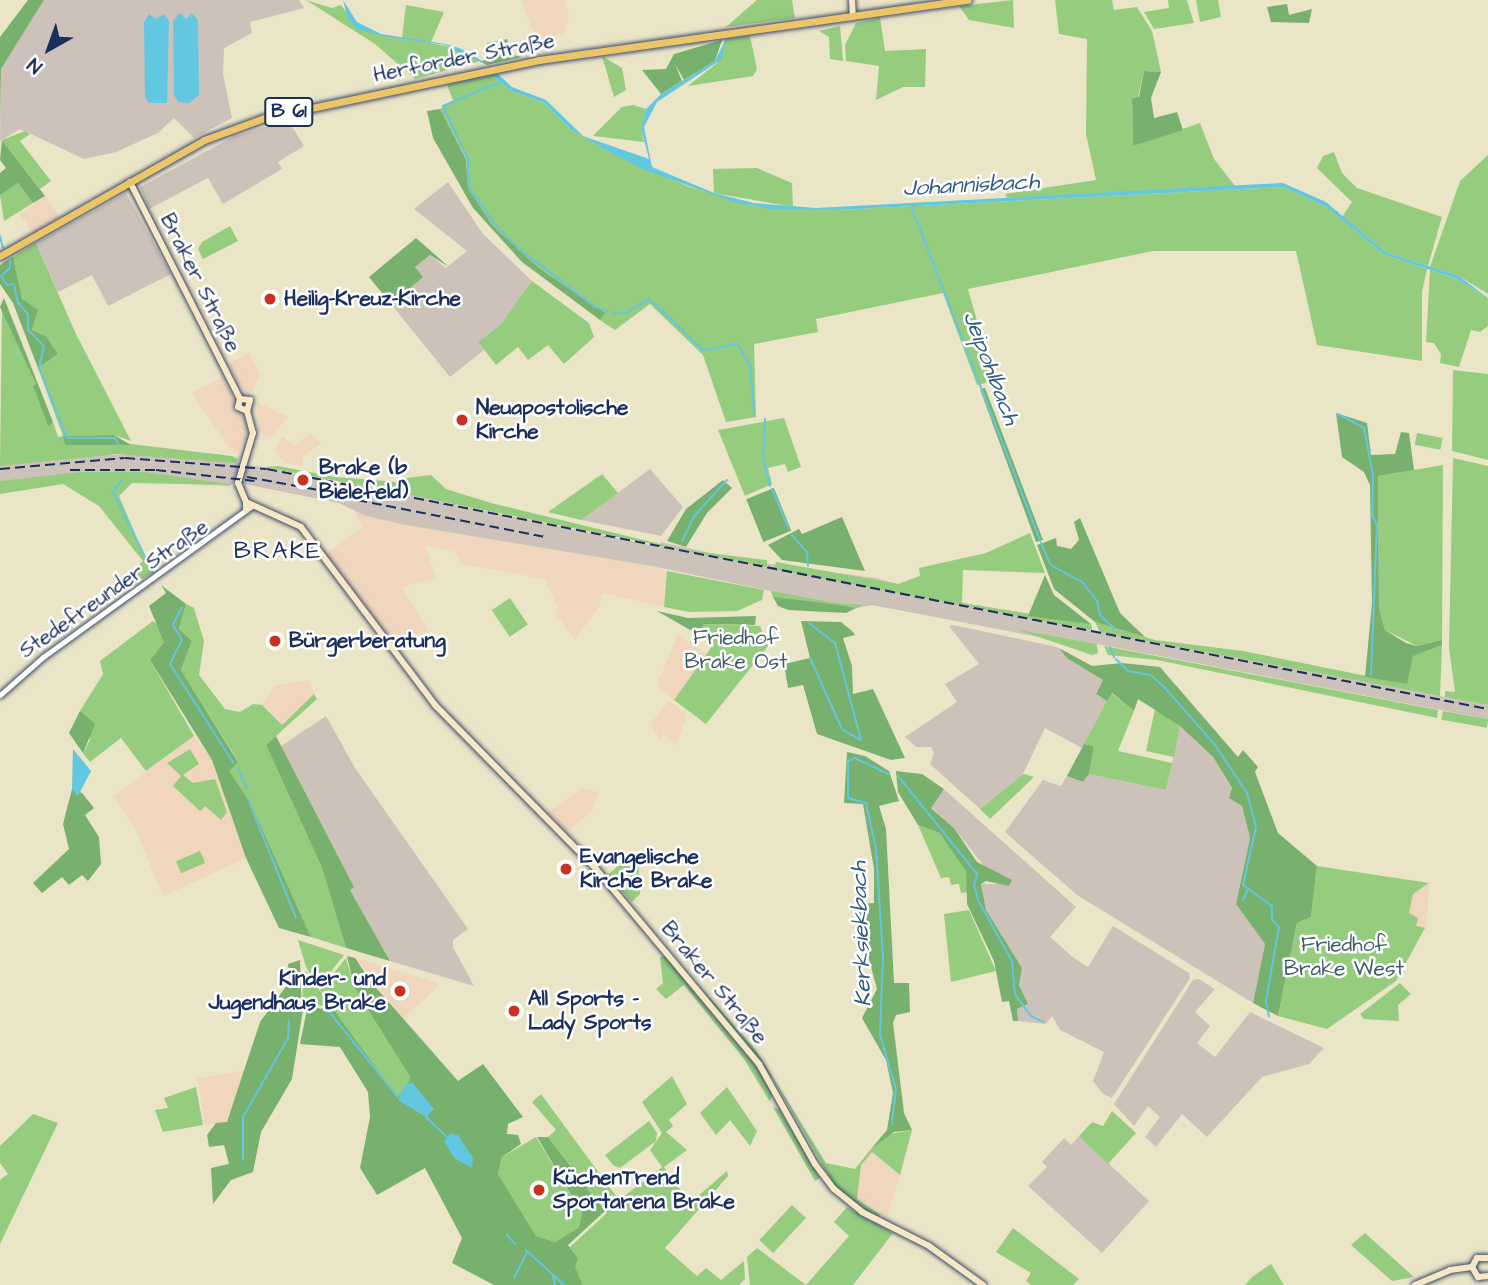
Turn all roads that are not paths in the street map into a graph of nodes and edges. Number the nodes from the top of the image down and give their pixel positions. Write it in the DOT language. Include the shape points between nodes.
graph roads {
  1 [pos="852,0"];
  2 [pos="968,0"];
  3 [pos="853,17"];
  4 [pos="130,183"];
  5 [pos="0,256"];
  6 [pos="250,508"];
  7 [pos="0,695"];
  8 [pos="1488,1258"];
  9 [pos="1472,1267"];
  10 [pos="1488,1276"];
  11 [pos="983,1285"];
  12 [pos="1415,1285"];
  1 -- 3 [label="main road"];
  2 -- 3 [label="main road, Herforder Straße / B 61"];
  3 -- 4 [label="main road, Herforder Straße / B 61" via="480,70 253,121 214,135"];
  4 -- 5 [label="main road, Herforder Straße / B 61"];
  4 -- 6 [label="main road, Braker Straße" via="240,400 250,400 247,411 253,433 238,483"];
  6 -- 7 [label="street, Stedefreunder Straße" via="43,657"];
  6 -- 11 [label="main road, Braker Straße" via="301,527 442,713 596,869 759,1064 834,1189 862,1212 929,1246"];
  8 -- 9 [label="main road" via="1477,1258"];
  9 -- 10 [label="main road" via="1478,1277"];
  9 -- 12 [label="main road" via="1450,1270"];
}
